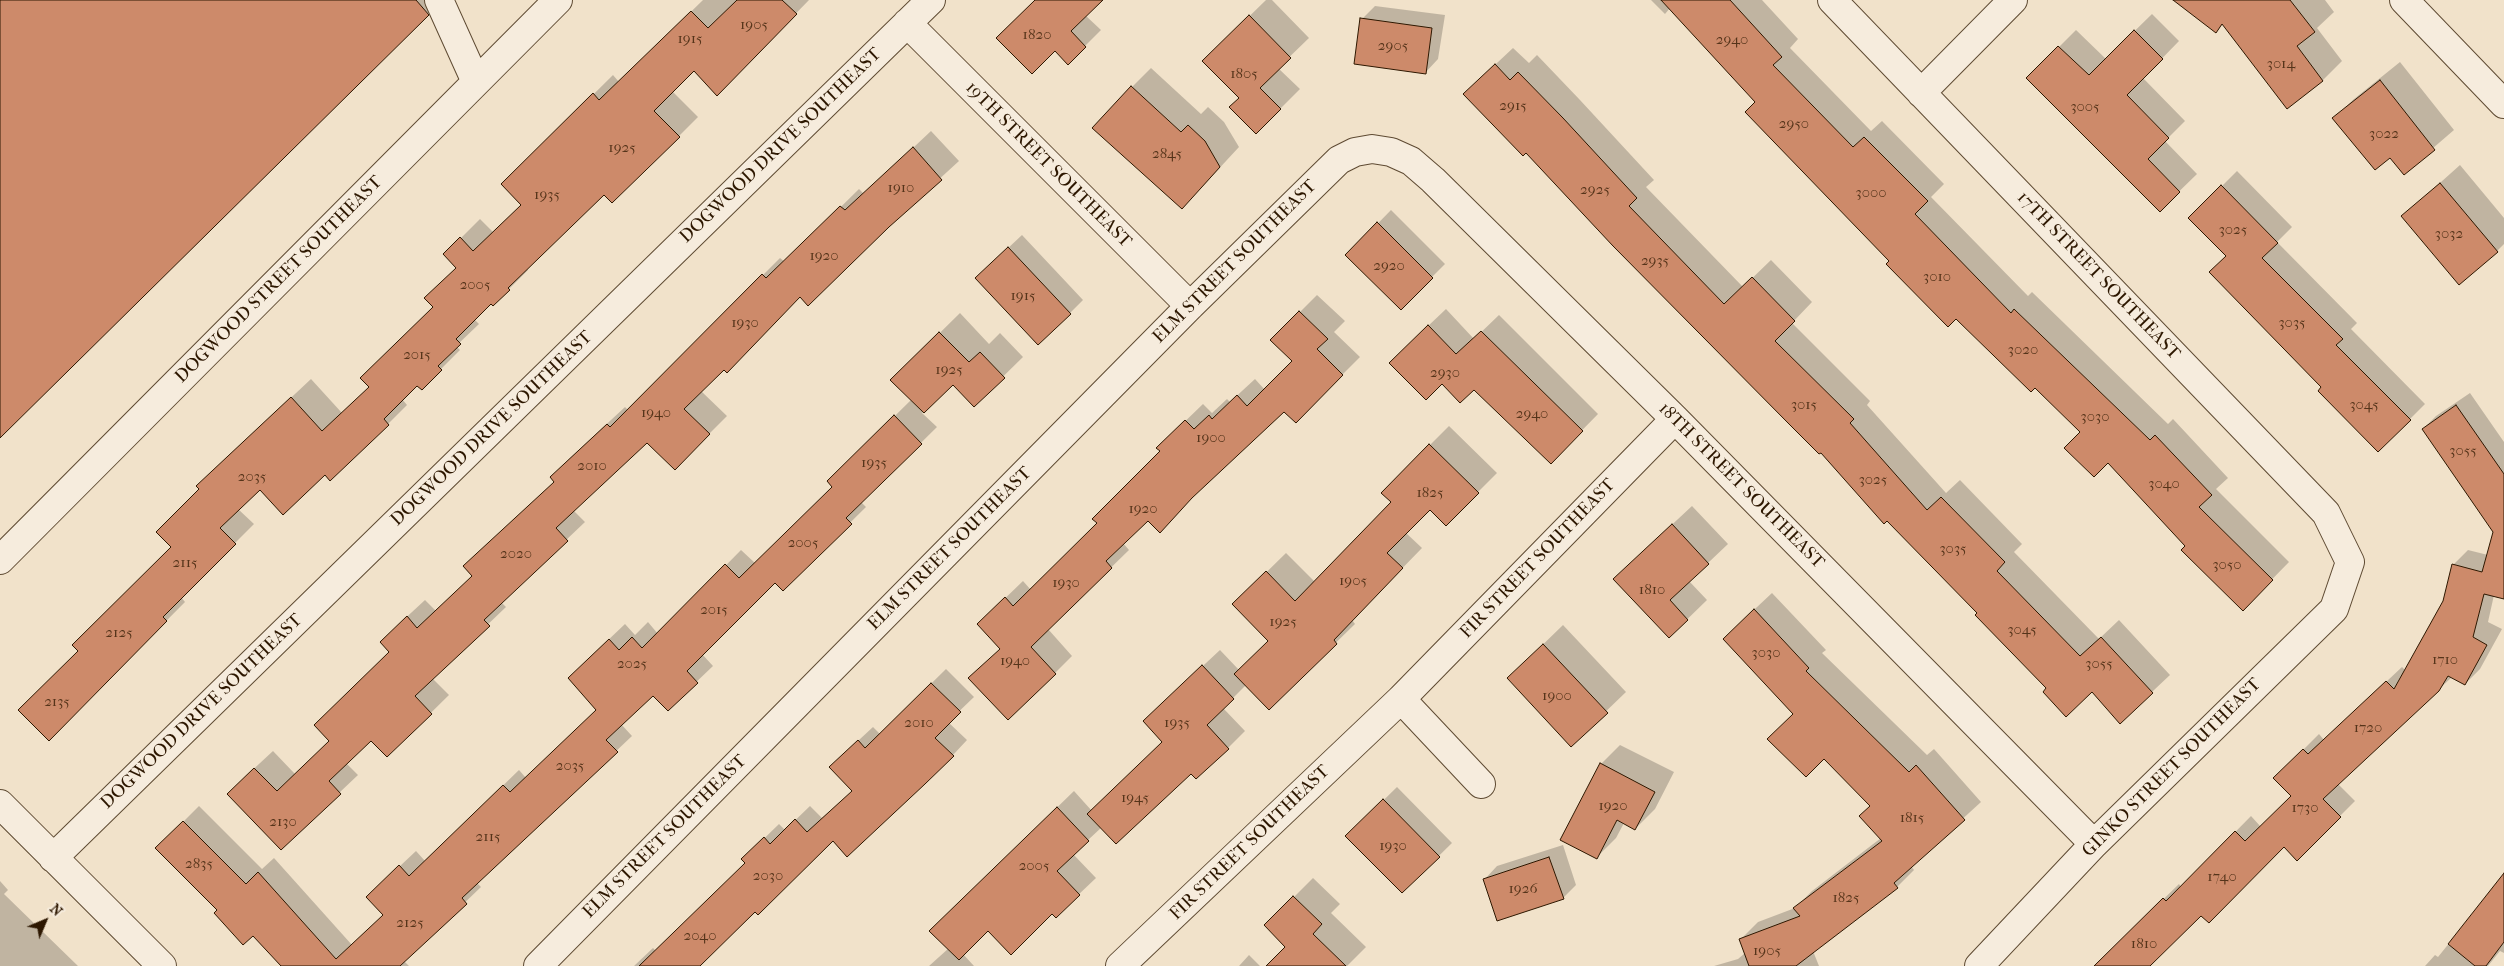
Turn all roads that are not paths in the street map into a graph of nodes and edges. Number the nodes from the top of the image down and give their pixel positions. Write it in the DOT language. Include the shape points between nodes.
graph roads {
  1 [pos="439,0"];
  2 [pos="558,0"];
  3 [pos="931,0"];
  4 [pos="1832,0"];
  5 [pos="2013,0"];
  6 [pos="2404,0"];
  7 [pos="907,24"];
  8 [pos="476,82"];
  9 [pos="1920,93"];
  10 [pos="2504,104"];
  11 [pos="1372,149"];
  12 [pos="1190,306"];
  13 [pos="1675,419"];
  14 [pos="0,560"];
  15 [pos="2350,562"];
  16 [pos="1401,700"];
  17 [pos="1482,784"];
  18 [pos="0,804"];
  19 [pos="2094,844"];
  20 [pos="53,858"];
  21 [pos="162,966"];
  22 [pos="538,966"];
  23 [pos="1120,966"];
  24 [pos="1979,966"];
  1 -- 8 [label="street"];
  2 -- 8 [label="street, DOGWOOD STREET SOUTHEAST"];
  3 -- 7 [label="street, DOGWOOD DRIVE SOUTHEAST"];
  4 -- 9 [label="street, 17TH STREET SOUTHEAST"];
  5 -- 9 [label="street"];
  6 -- 10 [label="street"];
  7 -- 12 [label="street, 19TH STREET SOUTHEAST"];
  7 -- 20 [label="street, DOGWOOD DRIVE SOUTHEAST"];
  8 -- 14 [label="street, DOGWOOD STREET SOUTHEAST"];
  9 -- 15 [label="street, 17TH STREET SOUTHEAST" via="2326,513"];
  11 -- 12 [label="street, ELM STREET SOUTHEAST" via="1354,152 1339,160"];
  11 -- 13 [label="street, 18TH STREET SOUTHEAST" via="1391,152 1411,161 1433,180"];
  12 -- 22 [label="street, ELM STREET SOUTHEAST"];
  13 -- 16 [label="street, FIR STREET SOUTHEAST"];
  13 -- 19 [label="street, 18TH STREET SOUTHEAST"];
  15 -- 19 [label="street, GINKO STREET SOUTHEAST" via="2334,609"];
  16 -- 17 [label="street"];
  16 -- 23 [label="street, FIR STREET SOUTHEAST"];
  18 -- 20 [label="street"];
  19 -- 24 [label="street, GINKO STREET SOUTHEAST"];
  20 -- 21 [label="street"];
}
